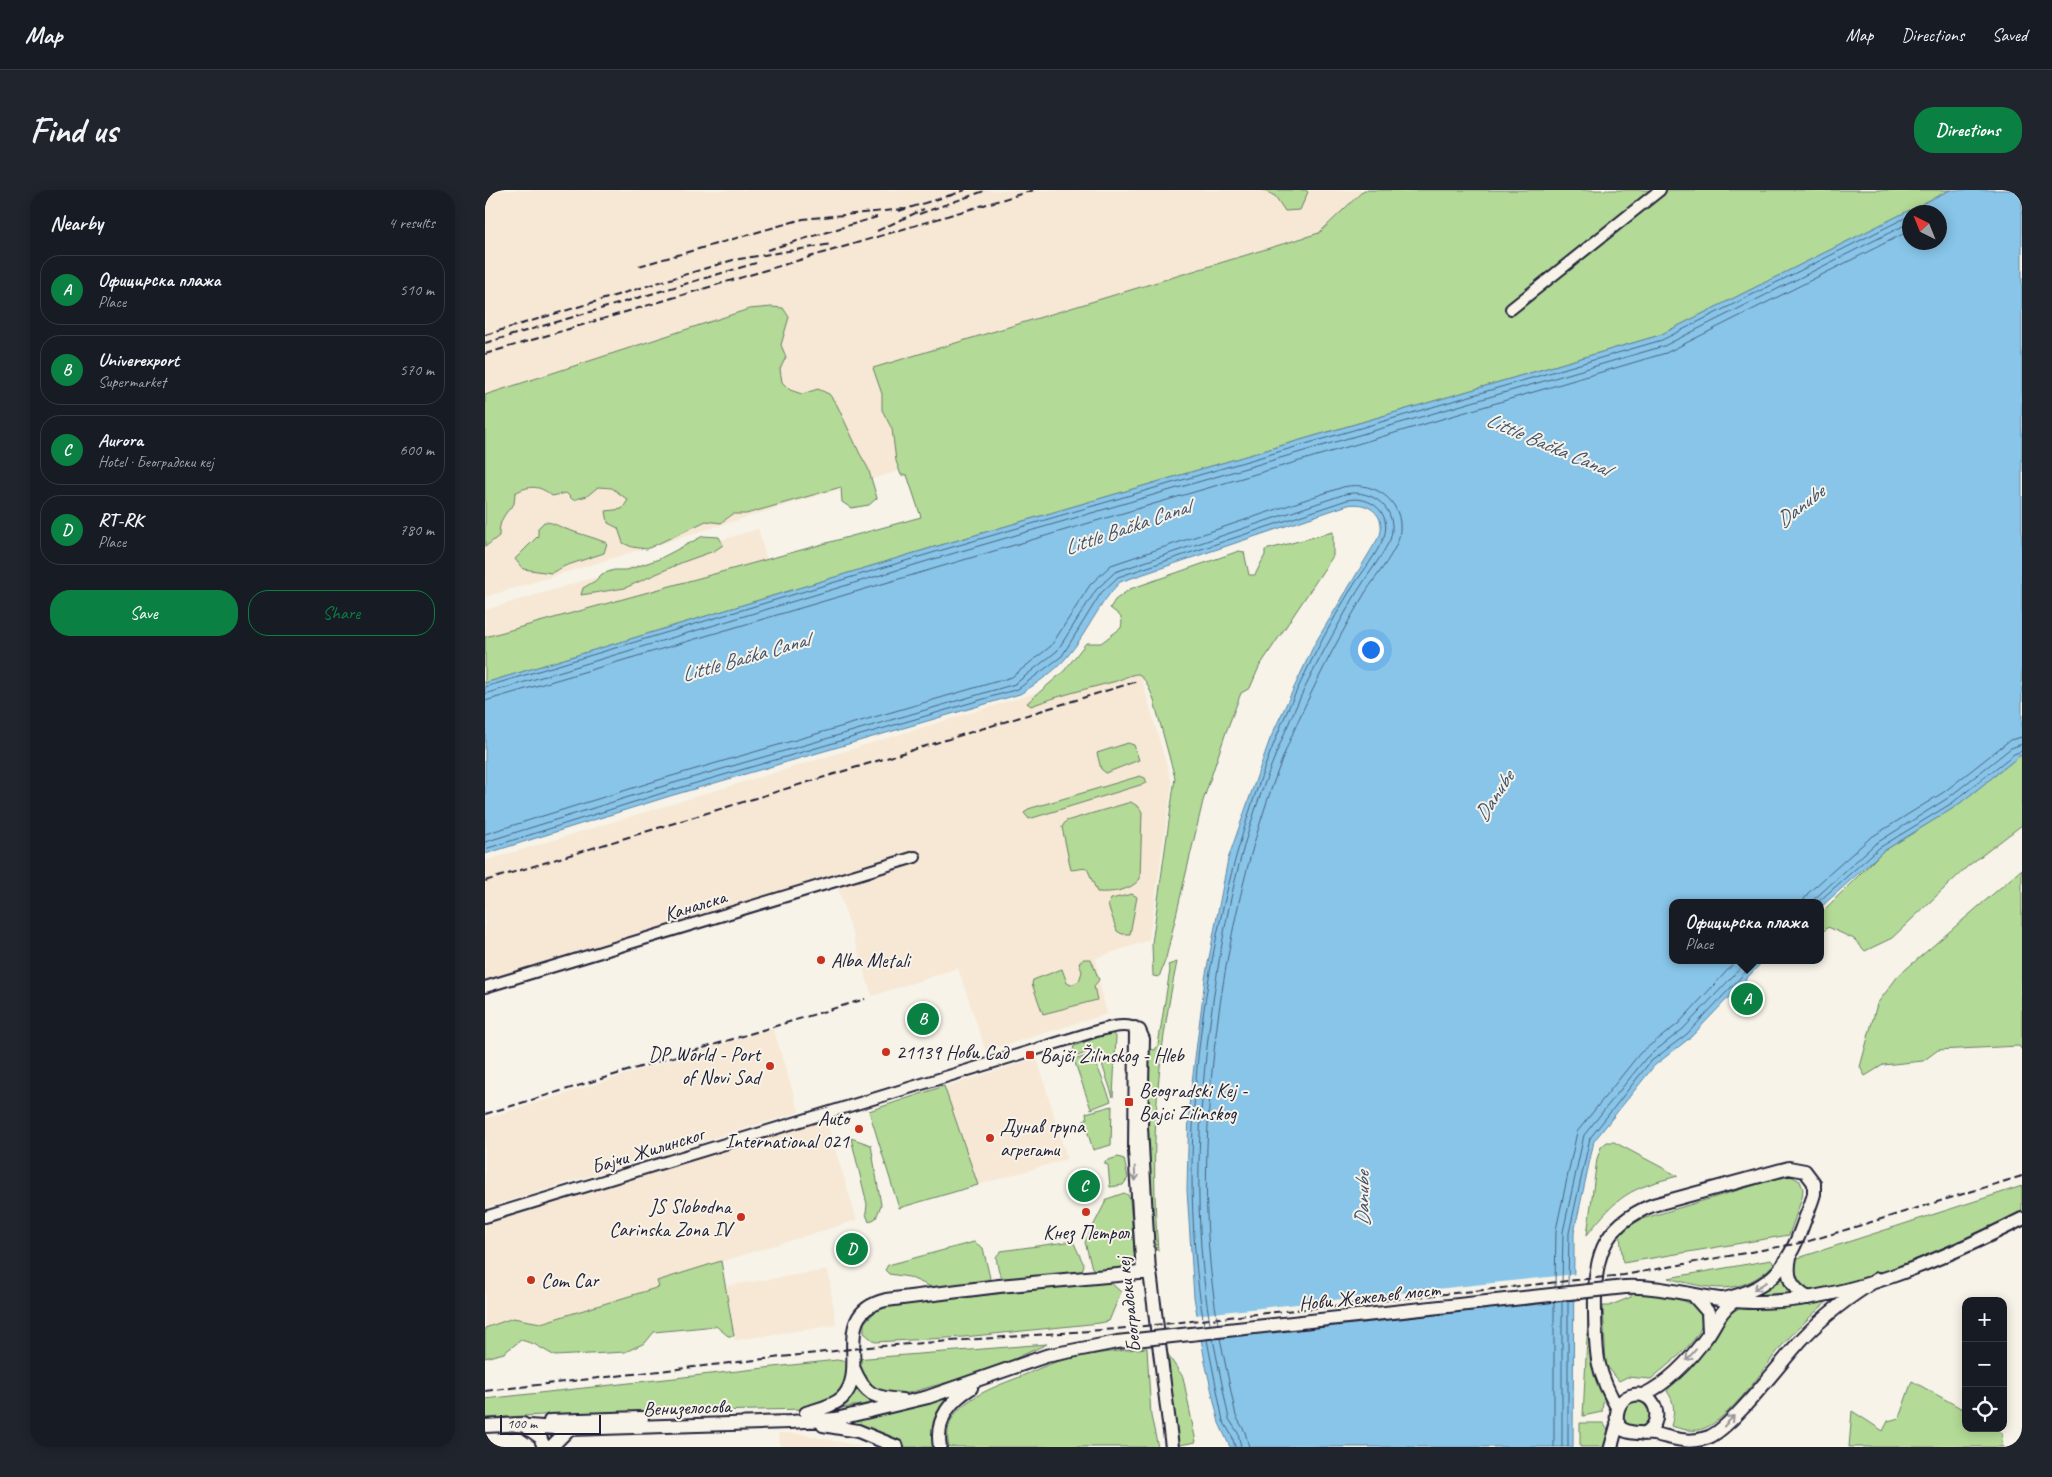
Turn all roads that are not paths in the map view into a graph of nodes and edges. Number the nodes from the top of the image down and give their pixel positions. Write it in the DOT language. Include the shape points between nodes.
graph roads {
  1 [pos="1660,190"];
  2 [pos="1511,309"];
  3 [pos="915,857"];
  4 [pos="485,987"];
  5 [pos="1139,1035"];
  6 [pos="485,1217"];
  7 [pos="2022,1218"];
  8 [pos="1790,1256"];
  9 [pos="1146,1273"];
  10 [pos="1877,1279"];
  11 [pos="1695,1296"];
  12 [pos="1807,1298"];
  13 [pos="1719,1300"];
  14 [pos="1733,1302"];
  15 [pos="1708,1334"];
  16 [pos="1117,1342"];
  17 [pos="853,1367"];
  18 [pos="1673,1375"];
  19 [pos="988,1377"];
  20 [pos="1604,1383"];
  21 [pos="1637,1395"];
  22 [pos="914,1402"];
  23 [pos="1618,1408"];
  24 [pos="1657,1414"];
  25 [pos="802,1418"];
  26 [pos="1618,1422"];
  27 [pos="550,1424"];
  28 [pos="485,1426"];
  29 [pos="520,1426"];
  30 [pos="569,1429"];
  31 [pos="1636,1434"];
  32 [pos="1687,1442"];
  33 [pos="544,1447"];
  34 [pos="550,1447"];
  35 [pos="897,1447"];
  36 [pos="940,1447"];
  37 [pos="1165,1447"];
  38 [pos="1172,1447"];
  39 [pos="1611,1447"];
  40 [pos="1616,1447"];
  1 -- 2 [label="street"];
  3 -- 4 [label="street, Каналска"];
  5 -- 6 [label="street, Бајчи Жилинског" via="1112,1027 1093,1032"];
  5 -- 9 [label="street, Београдски кеј"];
  7 -- 10 [label="main road" via="1959,1249"];
  8 -- 12 [label="main road" via="1790,1283"];
  8 -- 13 [label="main road, one-way" via="1778,1273 1762,1286 1747,1294"];
  8 -- 20 [label="main road" via="1814,1194 1811,1178 1801,1169 1789,1168 1755,1176 1632,1214 1613,1232 1595,1269 1597,1364"];
  9 -- 17 [label="main road" via="999,1286 880,1302 864,1311 857,1321 853,1333"];
  9 -- 37 [label="main road, Београдски кеј"];
  9 -- 38 [label="main road, Београдски кеј"];
  10 -- 12 [label="main road, Нови Жежељев мост"];
  32 -- 10 [label="main road, one-way" via="1710,1436 1722,1428 1817,1324"];
  11 -- 13 [label="main road, Нови Жежељев мост"];
  11 -- 15 [label="main road" via="1708,1312"];
  11 -- 16 [label="main road, Нови Жежељев мост, bridge" via="1656,1287 1625,1287"];
  12 -- 14 [label="main road, Нови Жежељев мост"];
  13 -- 14 [label="main road, Нови Жежељев мост"];
  14 -- 15 [label="main road"];
  15 -- 18 [label="main road, one-way"];
  16 -- 19 [label="main road, Венизелосова" via="1051,1354"];
  17 -- 22 [label="main road" via="859,1382 869,1393 881,1398"];
  17 -- 25 [label="main road" via="848,1390 840,1400"];
  18 -- 21 [label="main road"];
  18 -- 24 [label="main road"];
  19 -- 22 [label="main road, Венизелосова"];
  19 -- 36 [label="main road" via="947,1408 938,1434"];
  20 -- 21 [label="main road"];
  20 -- 23 [label="main road"];
  21 -- 23 [label="main road" via="1623,1401"];
  21 -- 24 [label="main road" via="1652,1401"];
  22 -- 25 [label="main road, Венизелосова"];
  23 -- 26 [label="main road"];
  24 -- 31 [label="main road" via="1650,1430"];
  24 -- 32 [label="main road" via="1667,1430"];
  25 -- 27 [label="main road, Венизелосова"];
  25 -- 30 [label="main road, Венизелосова"];
  25 -- 35 [label="main road" via="856,1430"];
  26 -- 31 [label="main road"];
  26 -- 39 [label="main road"];
  27 -- 29 [label="main road, Венизелосова"];
  27 -- 30 [label="main road, Венизелосова"];
  27 -- 34 [label="street"];
  28 -- 29 [label="main road, Венизелосова"];
  29 -- 33 [label="main road" via="540,1437"];
  30 -- 34 [label="main road"];
  31 -- 32 [label="main road"];
  31 -- 40 [label="main road"];
}
